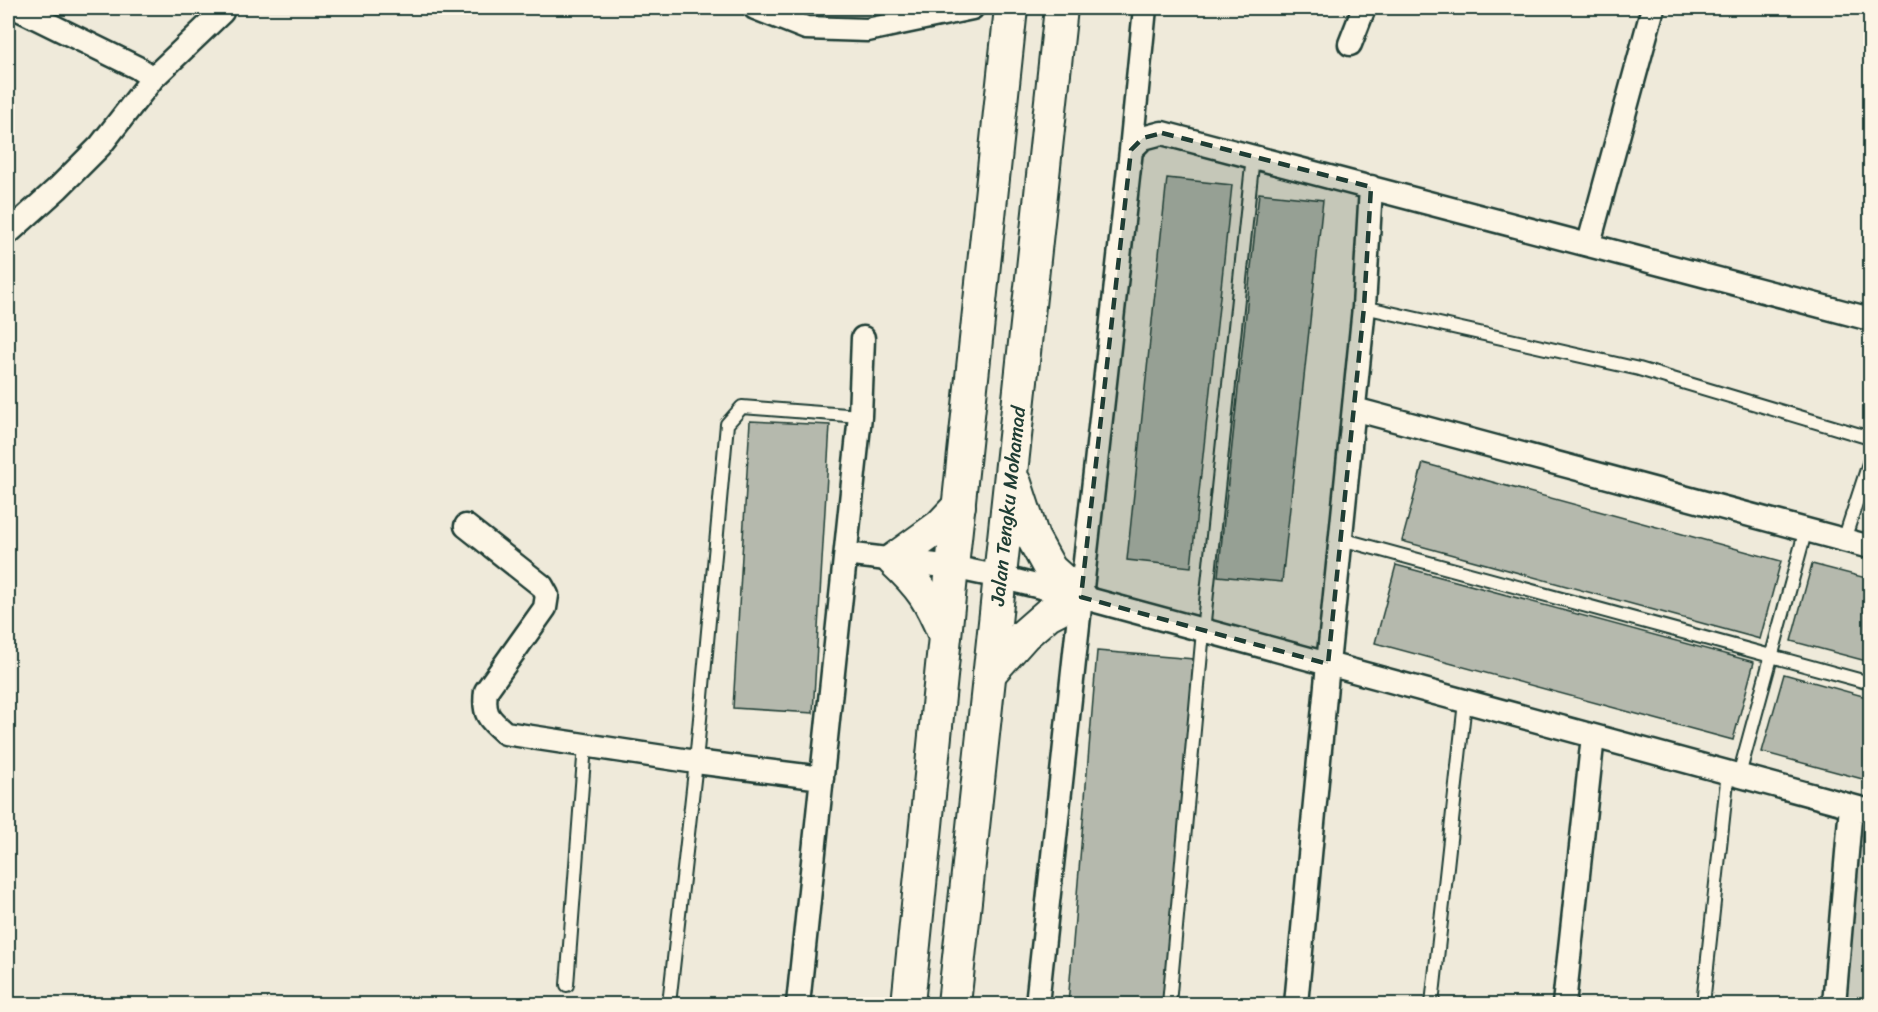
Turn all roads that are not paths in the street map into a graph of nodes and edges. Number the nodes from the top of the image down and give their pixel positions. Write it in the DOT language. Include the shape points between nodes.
graph roads {
  1 [pos="16,8"];
  2 [pos="755,8"];
  3 [pos="1011,8"];
  4 [pos="1061,8"];
  5 [pos="1145,8"];
  6 [pos="1364,8"];
  7 [pos="1653,8"];
  8 [pos="222,9"];
  9 [pos="962,9"];
  10 [pos="1350,44"];
  11 [pos="153,78"];
  12 [pos="1131,150"];
  13 [pos="1253,156"];
  14 [pos="1371,187"];
  15 [pos="8,233"];
  16 [pos="1589,243"];
  17 [pos="1364,307"];
  18 [pos="1870,319"];
  19 [pos="863,338"];
  20 [pos="1354,409"];
  21 [pos="860,416"];
  22 [pos="1870,438"];
  23 [pos="1870,460"];
  24 [pos="1012,471"];
  25 [pos="958,506"];
  26 [pos="466,526"];
  27 [pos="1806,530"];
  28 [pos="1341,539"];
  29 [pos="1844,540"];
  30 [pos="1870,547"];
  31 [pos="846,554"];
  32 [pos="893,560"];
  33 [pos="952,567"];
  34 [pos="1000,577"];
  35 [pos="1081,597"];
  36 [pos="1203,631"];
  37 [pos="945,637"];
  38 [pos="1771,656"];
  39 [pos="1328,664"];
  40 [pos="989,674"];
  41 [pos="1870,683"];
  42 [pos="1465,702"];
  43 [pos="1593,736"];
  44 [pos="585,745"];
  45 [pos="696,762"];
  46 [pos="1733,774"];
  47 [pos="822,778"];
  48 [pos="1861,809"];
  49 [pos="567,985"];
  50 [pos="669,1005"];
  51 [pos="798,1005"];
  52 [pos="909,1005"];
  53 [pos="954,1005"];
  54 [pos="1038,1005"];
  55 [pos="1169,1005"];
  56 [pos="1296,1005"];
  57 [pos="1432,1005"];
  58 [pos="1564,1005"];
  59 [pos="1703,1005"];
  60 [pos="1834,1005"];
  1 -- 11 [label="street"];
  2 -- 9 [label="street" via="806,28 867,30"];
  3 -- 25 [label="main road"];
  4 -- 24 [label="main road, Jalan Tengku Mohamad"];
  5 -- 12 [label="street"];
  6 -- 10 [label="street"];
  7 -- 16 [label="street"];
  8 -- 11 [label="street"];
  11 -- 15 [label="street" via="100,146"];
  12 -- 13 [label="street" via="1143,138 1162,133"];
  12 -- 35 [label="street"];
  13 -- 14 [label="street"];
  13 -- 36 [label="lane"];
  14 -- 16 [label="street"];
  14 -- 17 [label="street"];
  16 -- 18 [label="street"];
  17 -- 20 [label="street"];
  17 -- 22 [label="lane" via="1639,369"];
  19 -- 21 [label="street"];
  20 -- 27 [label="street"];
  20 -- 28 [label="street"];
  21 -- 31 [label="street"];
  21 -- 45 [label="lane" via="742,407 727,424"];
  23 -- 29 [label="lane"];
  24 -- 34 [label="main road, Jalan Tengku Mohamad"];
  24 -- 35 [label="main road" via="1033,538 1050,569"];
  25 -- 32 [label="main road" via="940,526"];
  25 -- 33 [label="main road"];
  26 -- 44 [label="street" via="542,586 547,595 545,608 486,691 484,708 490,720 505,733"];
  27 -- 29 [label="street"];
  27 -- 38 [label="lane"];
  28 -- 38 [label="lane"];
  28 -- 39 [label="street"];
  29 -- 30 [label="street"];
  31 -- 32 [label="street"];
  31 -- 47 [label="street"];
  32 -- 33 [label="street"];
  32 -- 37 [label="main road" via="932,603"];
  33 -- 34 [label="street"];
  33 -- 37 [label="main road"];
  34 -- 35 [label="street"];
  34 -- 40 [label="main road, Jalan Tengku Mohamad"];
  35 -- 36 [label="street"];
  35 -- 40 [label="main road" via="1048,614"];
  35 -- 54 [label="street"];
  36 -- 39 [label="street"];
  36 -- 55 [label="lane"];
  37 -- 52 [label="main road"];
  38 -- 41 [label="lane"];
  38 -- 46 [label="lane"];
  39 -- 42 [label="street"];
  39 -- 56 [label="street"];
  40 -- 53 [label="main road, Jalan Tengku Mohamad"];
  42 -- 43 [label="street"];
  42 -- 57 [label="lane"];
  43 -- 46 [label="street"];
  43 -- 58 [label="street"];
  44 -- 45 [label="street"];
  44 -- 49 [label="lane"];
  45 -- 47 [label="street"];
  45 -- 50 [label="lane"];
  46 -- 48 [label="street"];
  46 -- 59 [label="lane"];
  47 -- 51 [label="street"];
  48 -- 60 [label="street"];
}
